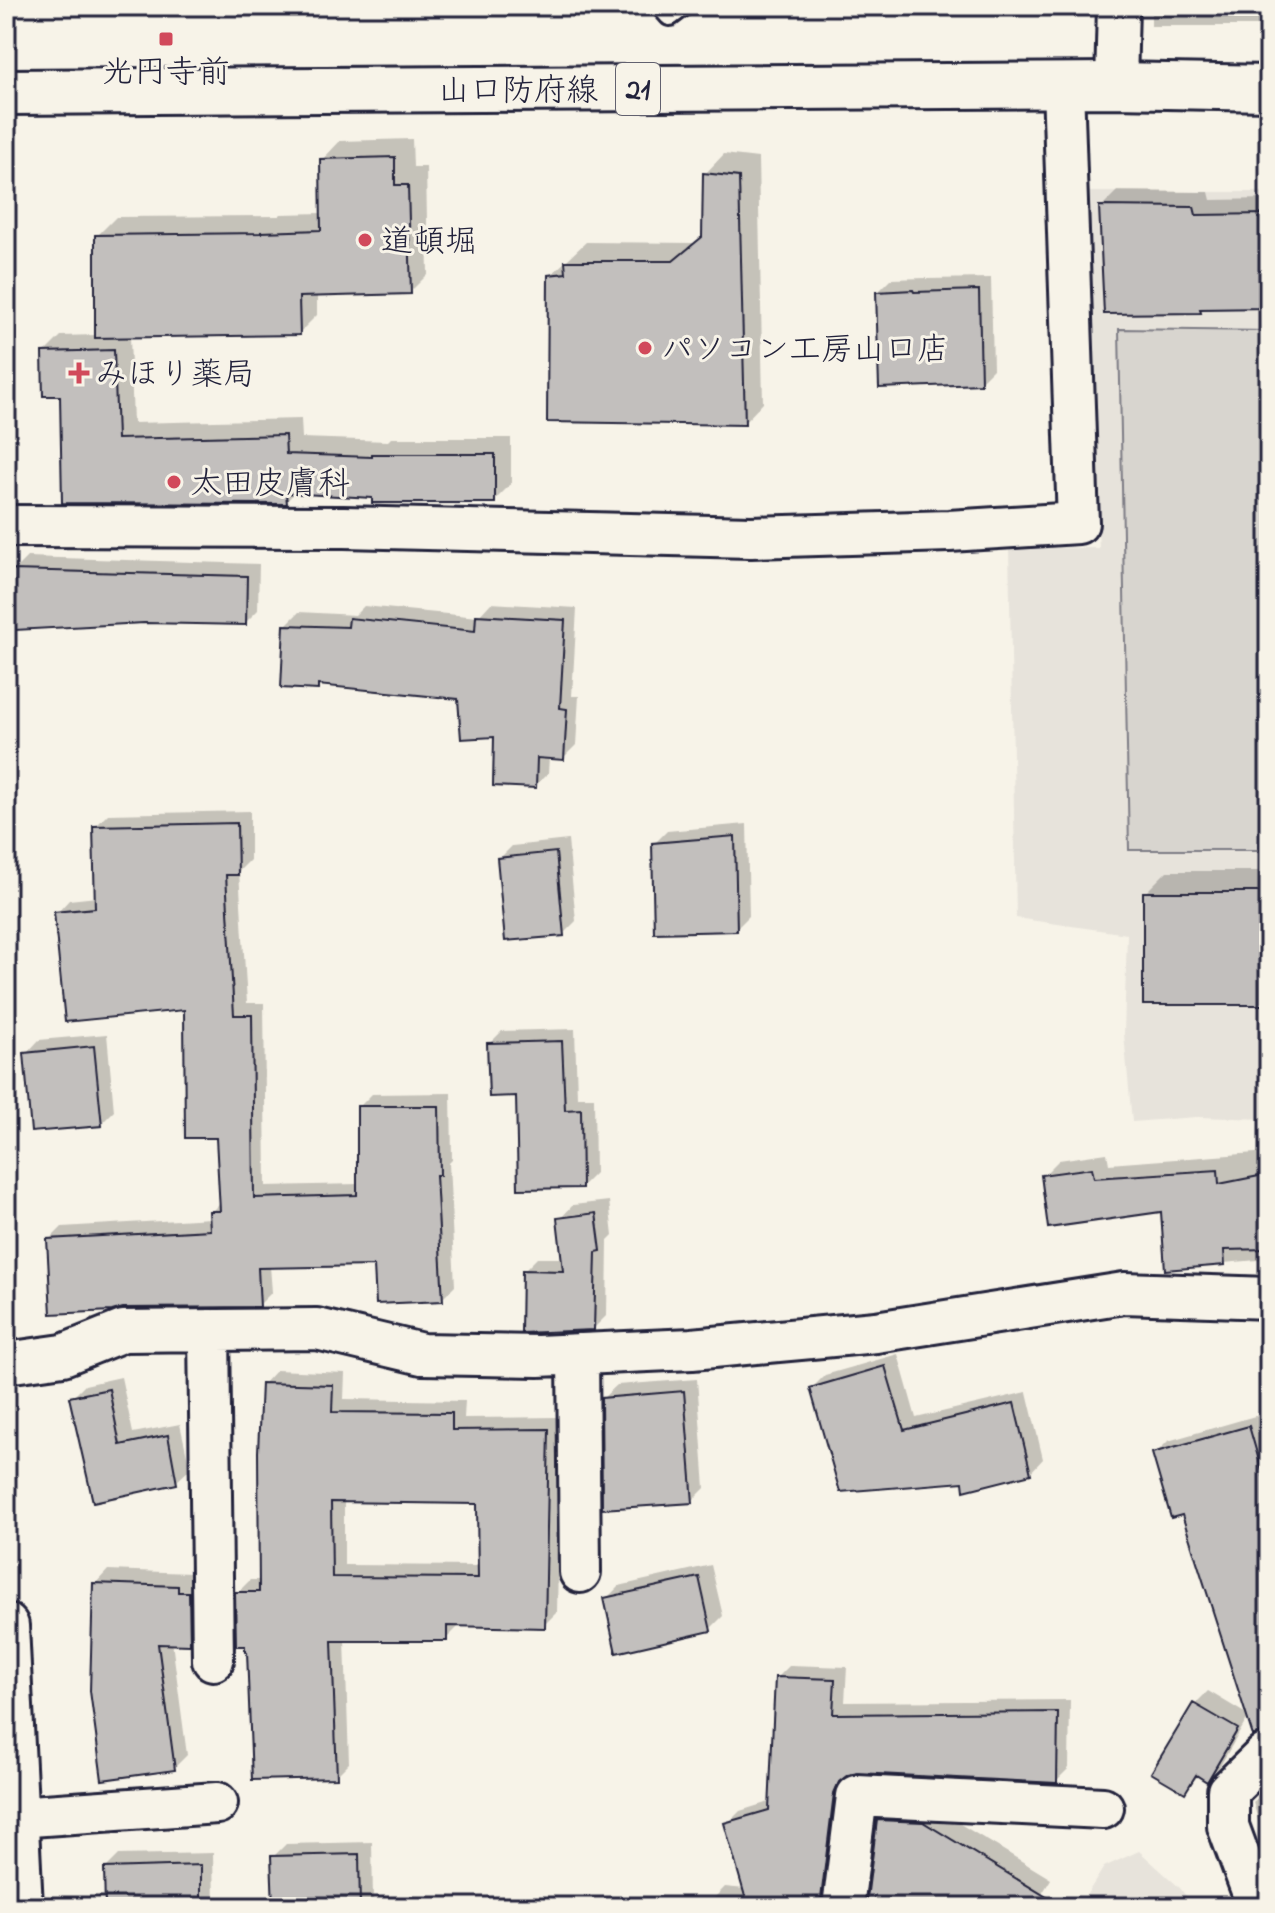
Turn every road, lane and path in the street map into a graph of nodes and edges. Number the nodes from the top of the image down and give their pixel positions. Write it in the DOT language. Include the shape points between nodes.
graph roads {
  1 [pos="662,6"];
  2 [pos="682,6"];
  3 [pos="1118,6"];
  4 [pos="1116,85"];
  5 [pos="1063,86"];
  6 [pos="1269,88"];
  7 [pos="6,92"];
  8 [pos="6,526"];
  9 [pos="1269,1298"];
  10 [pos="209,1330"];
  11 [pos="578,1354"];
  12 [pos="6,1363"];
  13 [pos="580,1572"];
  14 [pos="6,1626"];
  15 [pos="213,1660"];
  16 [pos="1269,1754"];
  17 [pos="12,1800"];
  18 [pos="217,1803"];
  19 [pos="1103,1808"];
  20 [pos="20,1907"];
  21 [pos="843,1907"];
  22 [pos="1258,1907"];
  1 -- 2 [label="lane" via="670,15"];
  3 -- 4 [label="street"];
  4 -- 5 [label="main road, 山口防府線 / 21"];
  4 -- 6 [label="main road, 山口防府線 / 21"];
  5 -- 7 [label="main road, 山口防府線 / 21"];
  5 -- 8 [label="street" via="1078,523 751,537"];
  9 -- 11 [label="street" via="1124,1293 876,1332"];
  10 -- 11 [label="street" via="317,1329 422,1354"];
  10 -- 12 [label="street" via="123,1331 63,1355"];
  10 -- 15 [label="street"];
  11 -- 13 [label="street"];
  14 -- 17 [label="main road"];
  16 -- 22 [label="street" via="1228,1791 1228,1826"];
  17 -- 18 [label="street"];
  17 -- 20 [label="main road"];
  19 -- 21 [label="street" via="857,1796"];
}
